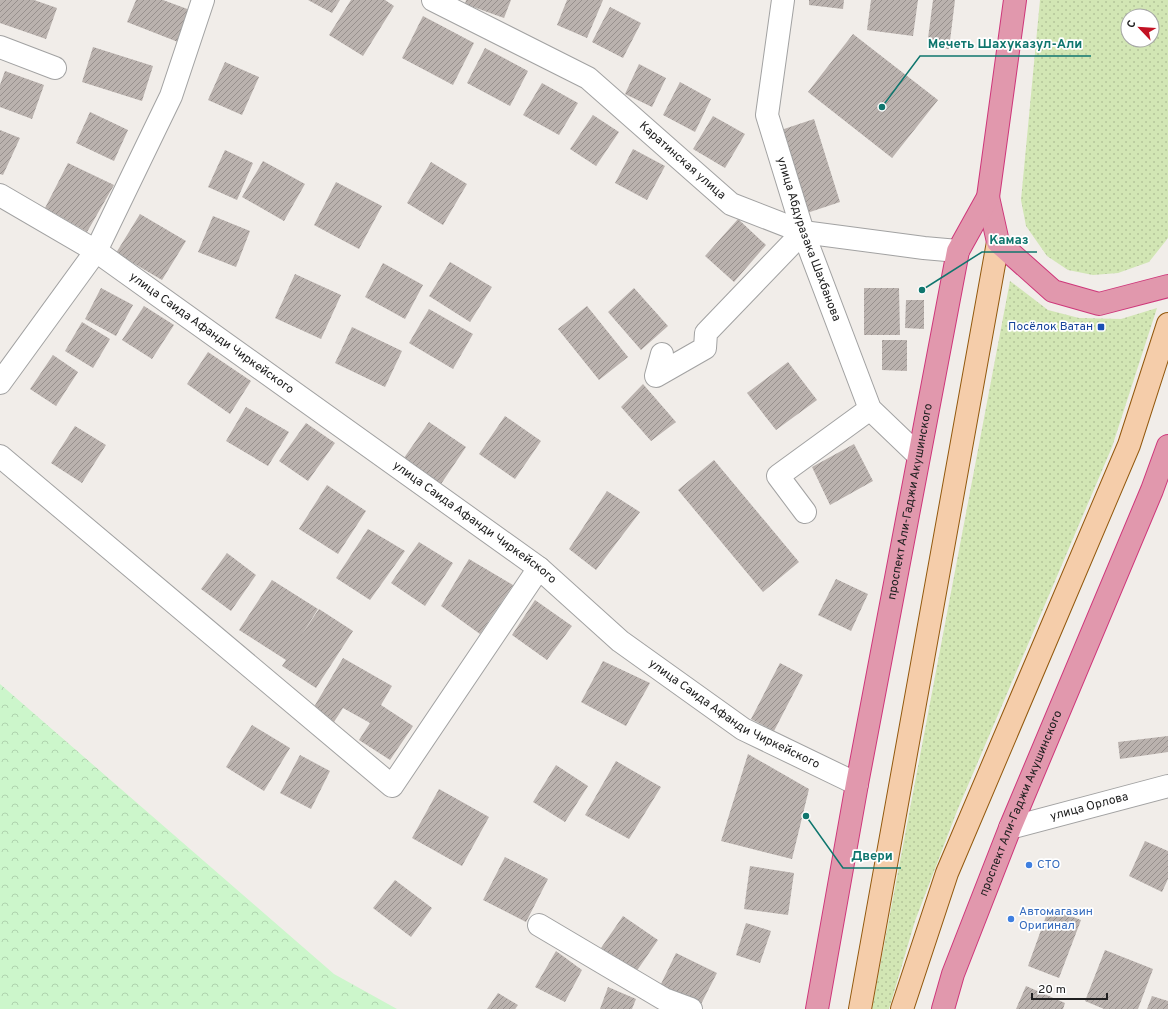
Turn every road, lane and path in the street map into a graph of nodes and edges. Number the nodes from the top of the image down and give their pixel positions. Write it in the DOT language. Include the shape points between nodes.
graph roads {
  1 [pos="203,0"];
  2 [pos="433,0"];
  3 [pos="783,0"];
  4 [pos="1015,0"];
  5 [pos="0,47"];
  6 [pos="55,68"];
  7 [pos="0,195"];
  8 [pos="988,197"];
  9 [pos="803,232"];
  10 [pos="998,242"];
  11 [pos="96,251"];
  12 [pos="958,251"];
  13 [pos="1168,286"];
  14 [pos="1168,324"];
  15 [pos="662,354"];
  16 [pos="0,383"];
  17 [pos="870,409"];
  18 [pos="1168,446"];
  19 [pos="918,455"];
  20 [pos="0,456"];
  21 [pos="805,512"];
  22 [pos="539,568"];
  23 [pos="856,784"];
  24 [pos="1168,786"];
  25 [pos="1010,828"];
  26 [pos="539,925"];
  27 [pos="691,1009"];
  28 [pos="817,1009"];
  29 [pos="860,1009"];
  30 [pos="902,1009"];
  31 [pos="943,1009"];
  1 -- 11 [label="street" via="171,96"];
  2 -- 9 [label="street, Каратинская улица" via="588,78 731,204"];
  3 -- 9 [label="street, улица Абдуразака Шахбанова" via="767,115"];
  4 -- 8 [label="highway, проспект Али-Гаджи Акушинского"];
  5 -- 6 [label="street"];
  7 -- 11 [label="street, улица Саида Афанди Чиркейского"];
  8 -- 10 [label="highway"];
  8 -- 12 [label="highway, проспект Али-Гаджи Акушинского"];
  9 -- 12 [label="street, Каратинская улица"];
  9 -- 15 [label="street" via="706,333 705,348 656,376"];
  9 -- 17 [label="street, улица Абдуразака Шахбанова"];
  10 -- 13 [label="highway" via="1054,290 1099,304"];
  10 -- 29 [label="main road"];
  11 -- 16 [label="street"];
  11 -- 22 [label="street, улица Саида Афанди Чиркейского"];
  12 -- 19 [label="highway, проспект Али-Гаджи Акушинского"];
  14 -- 30 [label="main road" via="1129,445 947,873"];
  17 -- 19 [label="street, улица Абдуразака Шахбанова"];
  17 -- 21 [label="street" via="778,476"];
  18 -- 25 [label="highway, проспект Али-Гаджи Акушинского" via="1152,490"];
  19 -- 23 [label="highway, проспект Али-Гаджи Акушинского"];
  20 -- 22 [label="street" via="392,786"];
  22 -- 23 [label="street, улица Саида Афанди Чиркейского" via="620,641 743,729"];
  23 -- 28 [label="highway, проспект Али-Гаджи Акушинского"];
  24 -- 25 [label="street, улица Орлова"];
  25 -- 31 [label="highway, проспект Али-Гаджи Акушинского" via="953,974"];
  26 -- 27 [label="street" via="664,999"];
}
